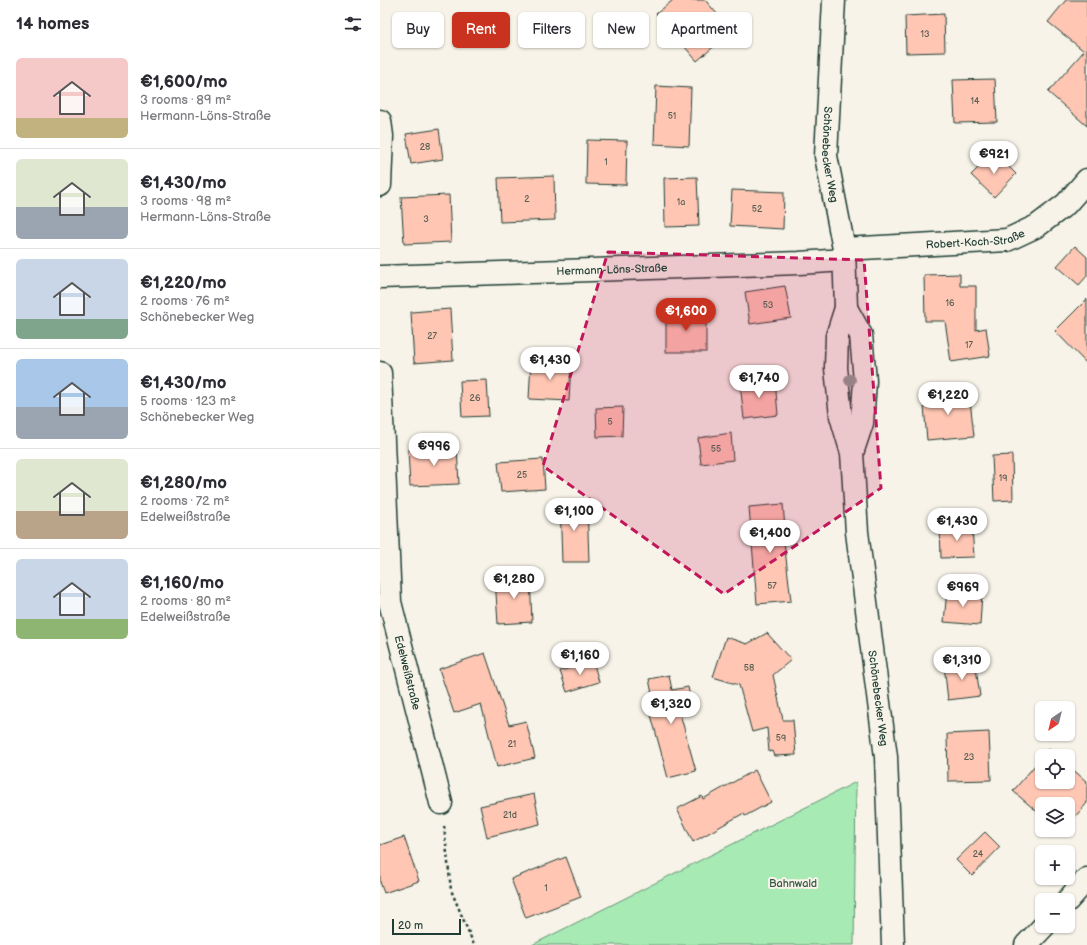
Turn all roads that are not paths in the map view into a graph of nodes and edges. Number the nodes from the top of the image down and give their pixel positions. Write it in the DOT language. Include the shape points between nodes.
graph roads {
  1 [pos="834,0"];
  2 [pos="380,121"];
  3 [pos="1087,180"];
  4 [pos="380,185"];
  5 [pos="844,255"];
  6 [pos="380,277"];
  7 [pos="380,373"];
  8 [pos="441,803"];
  9 [pos="1087,879"];
  10 [pos="1074,893"];
  11 [pos="1037,933"];
  12 [pos="893,945"];
  13 [pos="1026,945"];
  1 -- 5 [label="street, Schönebecker Weg" via="826,156"];
  2 -- 4 [label="street"];
  3 -- 5 [label="street, Robert-Koch-Straße" via="1066,204 1037,226 1007,240"];
  5 -- 6 [label="street, Hermann-Löns-Straße" via="791,264"];
  5 -- 12 [label="street, Schönebecker Weg" via="846,308 861,335 865,381 862,423 852,452 857,532 886,757"];
  7 -- 8 [label="street, Edelweißstraße" via="390,602"];
  9 -- 10 [label="street"];
  11 -- 13 [label="street"];
}
